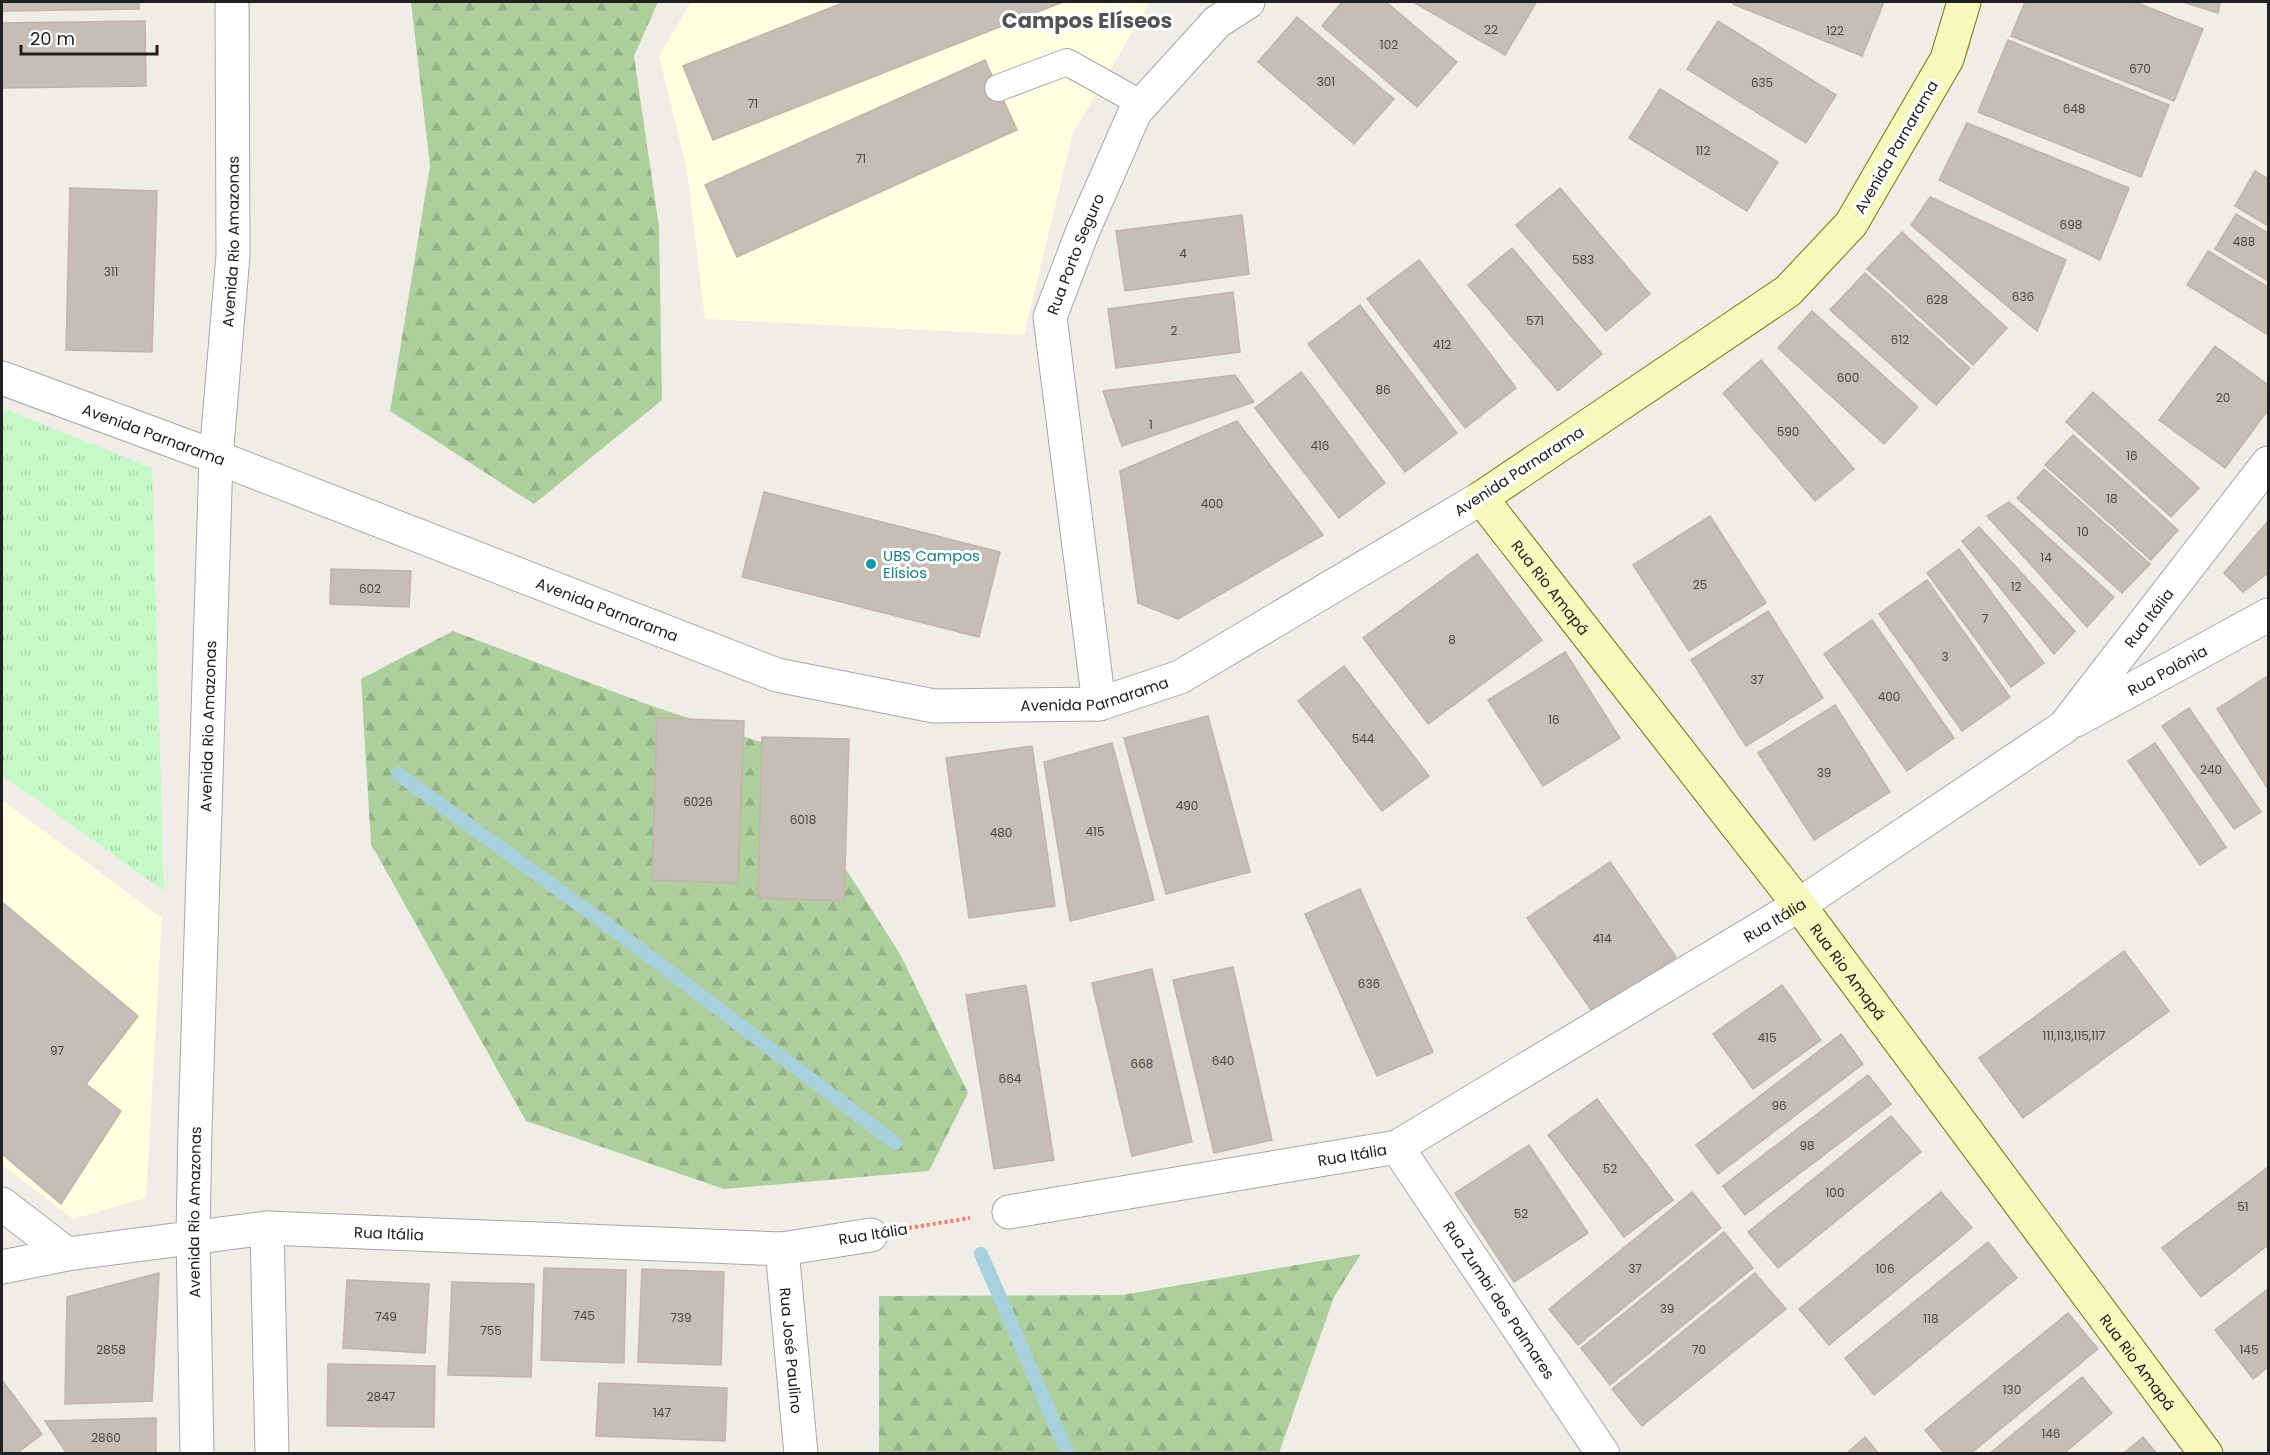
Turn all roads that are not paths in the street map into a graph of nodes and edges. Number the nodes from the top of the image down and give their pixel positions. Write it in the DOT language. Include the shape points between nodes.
graph roads {
  1 [pos="232,2"];
  2 [pos="1248,2"];
  3 [pos="1964,2"];
  4 [pos="998,88"];
  5 [pos="1142,104"];
  6 [pos="2,378"];
  7 [pos="216,457"];
  8 [pos="2268,463"];
  9 [pos="1481,498"];
  10 [pos="2268,615"];
  11 [pos="1099,704"];
  12 [pos="2064,727"];
  13 [pos="1799,905"];
  14 [pos="1397,1147"];
  15 [pos="2,1204"];
  16 [pos="1009,1212"];
  17 [pos="267,1228"];
  18 [pos="870,1234"];
  19 [pos="193,1236"];
  20 [pos="782,1249"];
  21 [pos="67,1254"];
  22 [pos="2,1267"];
  23 [pos="197,1454"];
  24 [pos="272,1454"];
  25 [pos="801,1454"];
  26 [pos="1603,1454"];
  27 [pos="2206,1454"];
  1 -- 7 [label="street, Avenida Rio Amazonas" via="233,255"];
  2 -- 5 [label="street, Rua Porto Seguro" via="1216,22"];
  3 -- 9 [label="main road, Avenida Parnarama" via="1947,59 1851,224 1788,291"];
  4 -- 5 [label="lane" via="1067,62"];
  5 -- 11 [label="street, Rua Porto Seguro" via="1082,233 1050,317"];
  6 -- 7 [label="street, Avenida Parnarama"];
  7 -- 11 [label="street, Avenida Parnarama" via="777,675 934,706"];
  7 -- 19 [label="street, Avenida Rio Amazonas"];
  8 -- 12 [label="street, Rua Itália"];
  9 -- 11 [label="street, Avenida Parnarama" via="1180,677"];
  9 -- 13 [label="main road, Rua Rio Amapá"];
  10 -- 12 [label="street, Rua Polônia"];
  12 -- 13 [label="street, Rua Itália"];
  13 -- 14 [label="street, Rua Itália"];
  13 -- 27 [label="main road, Rua Rio Amapá"];
  14 -- 16 [label="street, Rua Itália"];
  14 -- 26 [label="street, Rua Zumbi dos Palmares"];
  15 -- 21 [label="street"];
  17 -- 19 [label="street, Rua Itália"];
  17 -- 20 [label="street, Rua Itália"];
  17 -- 24 [label="street"];
  18 -- 20 [label="street, Rua Itália"];
  19 -- 21 [label="street, Rua Itália"];
  19 -- 23 [label="street, Avenida Rio Amazonas"];
  20 -- 25 [label="street, Rua José Paulino"];
  21 -- 22 [label="street, Rua Itália"];
}
